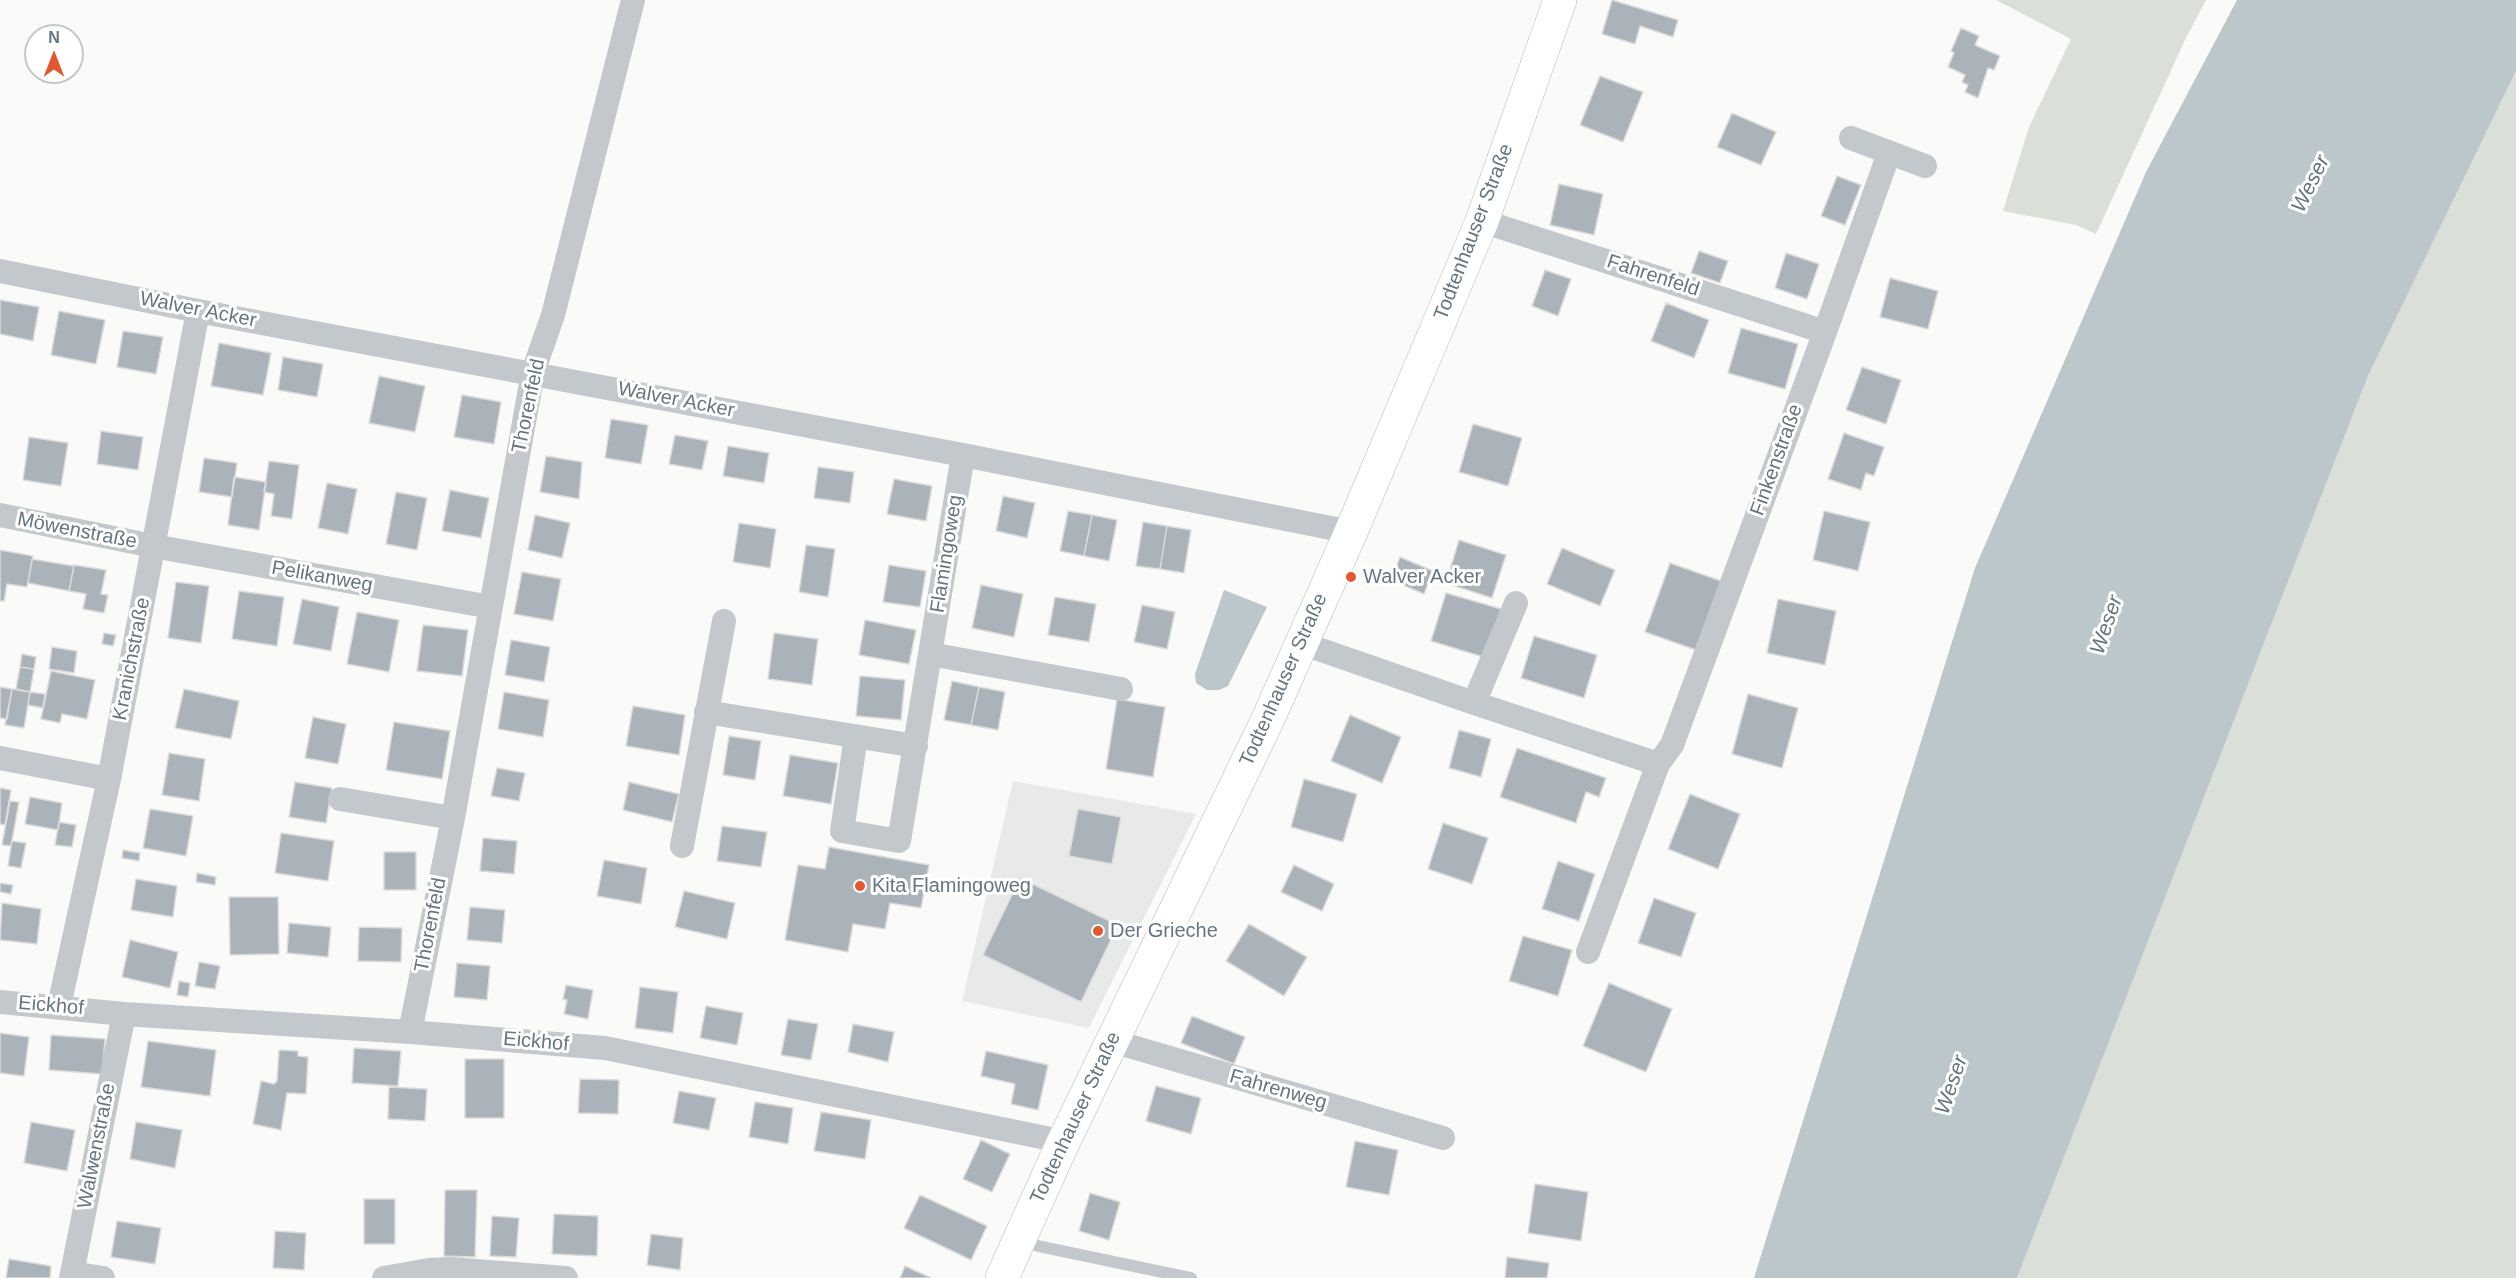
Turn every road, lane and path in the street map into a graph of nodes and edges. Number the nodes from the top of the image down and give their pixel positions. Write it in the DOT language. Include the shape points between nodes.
graph roads {
  1 [pos="633,0"];
  2 [pos="1560,0"];
  3 [pos="1851,138"];
  4 [pos="1889,153"];
  5 [pos="1925,166"];
  6 [pos="1482,221"];
  7 [pos="0,271"];
  8 [pos="198,311"];
  9 [pos="1825,332"];
  10 [pos="533,372"];
  11 [pos="963,455"];
  12 [pos="0,515"];
  13 [pos="1351,532"];
  14 [pos="153,546"];
  15 [pos="1516,603"];
  16 [pos="491,607"];
  17 [pos="724,621"];
  18 [pos="1301,643"];
  19 [pos="930,654"];
  20 [pos="1121,689"];
  21 [pos="1474,703"];
  22 [pos="706,712"];
  23 [pos="856,736"];
  24 [pos="916,746"];
  25 [pos="0,758"];
  26 [pos="1658,764"];
  27 [pos="109,779"];
  28 [pos="340,799"];
  29 [pos="453,818"];
  30 [pos="682,846"];
  31 [pos="1588,952"];
  32 [pos="0,1002"];
  33 [pos="59,1006"];
  34 [pos="124,1014"];
  35 [pos="410,1032"];
  36 [pos="1112,1041"];
  37 [pos="1443,1138"];
  38 [pos="1062,1145"];
  39 [pos="1019,1238"];
  40 [pos="72,1275"];
  41 [pos="103,1278"];
  42 [pos="384,1278"];
  43 [pos="566,1278"];
  44 [pos="1002,1278"];
  45 [pos="1191,1278"];
  1 -- 10 [label="street, Thorenfeld" via="553,315"];
  2 -- 6 [label="main road, Todtenhauser Straße"];
  3 -- 4 [label="street"];
  4 -- 5 [label="street"];
  4 -- 9 [label="street, Finkenstraße"];
  6 -- 9 [label="street, Fahrenfeld"];
  6 -- 13 [label="main road, Todtenhauser Straße"];
  7 -- 8 [label="street, Walver Acker"];
  8 -- 10 [label="street, Walver Acker"];
  8 -- 14 [label="street, Kranichstraße"];
  9 -- 26 [label="street, Finkenstraße" via="1672,745"];
  10 -- 11 [label="street, Walver Acker"];
  10 -- 16 [label="street, Thorenfeld"];
  11 -- 13 [label="street, Walver Acker"];
  11 -- 19 [label="street, Flamingoweg"];
  12 -- 14 [label="street, Möwenstraße"];
  13 -- 18 [label="main road, Todtenhauser Straße"];
  14 -- 16 [label="street, Pelikanweg"];
  14 -- 27 [label="street, Kranichstraße"];
  15 -- 21 [label="street"];
  16 -- 29 [label="street, Thorenfeld"];
  17 -- 22 [label="street"];
  18 -- 21 [label="street"];
  18 -- 36 [label="main road, Todtenhauser Straße"];
  19 -- 20 [label="street"];
  19 -- 24 [label="street, Flamingoweg"];
  21 -- 26 [label="street"];
  22 -- 23 [label="street"];
  22 -- 30 [label="street"];
  23 -- 24 [label="street"];
  23 -- 24 [label="street, Flamingoweg" via="842,831 899,841"];
  25 -- 27 [label="street"];
  26 -- 31 [label="street, Finkenstraße"];
  27 -- 33 [label="street, Kranichstraße"];
  28 -- 29 [label="street"];
  29 -- 35 [label="street, Thorenfeld"];
  32 -- 33 [label="street, Eickhof"];
  33 -- 34 [label="street, Eickhof"];
  34 -- 35 [label="street, Eickhof"];
  34 -- 40 [label="street, Walwenstraße"];
  35 -- 38 [label="street, Eickhof" via="605,1048 1046,1138"];
  36 -- 37 [label="street, Fahrenweg"];
  36 -- 38 [label="main road, Todtenhauser Straße"];
  38 -- 39 [label="main road, Todtenhauser Straße"];
  39 -- 44 [label="main road, Todtenhauser Straße"];
  39 -- 45 [label="lane" via="1038,1246"];
  40 -- 41 [label="street"];
  42 -- 43 [label="street" via="450,1269"];
}
